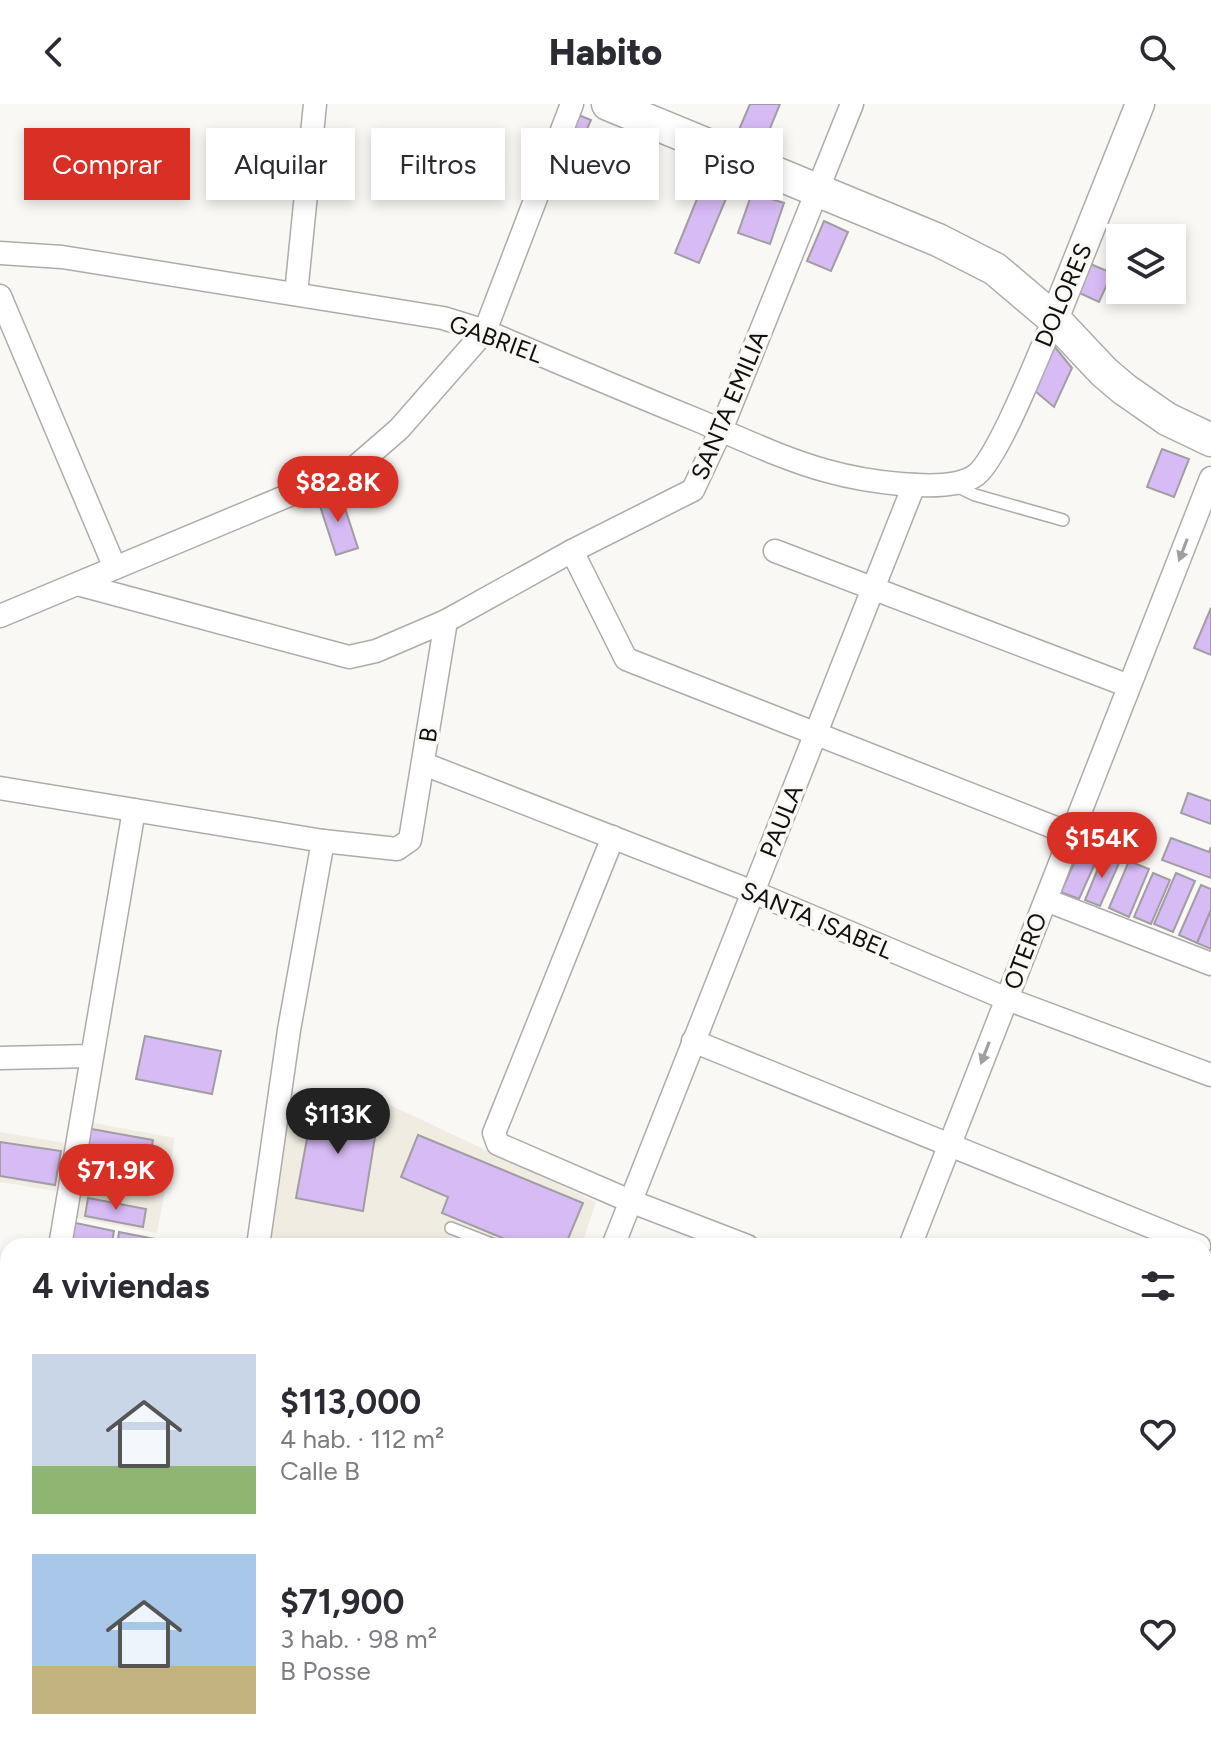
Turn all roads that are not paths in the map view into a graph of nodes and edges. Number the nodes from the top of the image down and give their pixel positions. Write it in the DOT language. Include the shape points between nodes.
graph roads {
  1 [pos="315,104"];
  2 [pos="572,104"];
  3 [pos="608,104"];
  4 [pos="852,104"];
  5 [pos="1140,104"];
  6 [pos="815,191"];
  7 [pos="0,253"];
  8 [pos="296,294"];
  9 [pos="0,296"];
  10 [pos="1054,319"];
  11 [pos="485,331"];
  12 [pos="721,430"];
  13 [pos="1211,440"];
  14 [pos="972,478"];
  15 [pos="1211,478"];
  16 [pos="950,483"];
  17 [pos="914,485"];
  18 [pos="1063,520"];
  19 [pos="572,551"];
  20 [pos="775,551"];
  21 [pos="115,568"];
  22 [pos="77,584"];
  23 [pos="873,588"];
  24 [pos="0,616"];
  25 [pos="446,621"];
  26 [pos="1129,686"];
  27 [pos="815,734"];
  28 [pos="424,764"];
  29 [pos="0,788"];
  30 [pos="134,810"];
  31 [pos="1071,834"];
  32 [pos="613,837"];
  33 [pos="323,841"];
  34 [pos="753,892"];
  35 [pos="1046,900"];
  36 [pos="1211,964"];
  37 [pos="1007,999"];
  38 [pos="693,1041"];
  39 [pos="92,1056"];
  40 [pos="0,1058"];
  41 [pos="1211,1075"];
  42 [pos="949,1146"];
  43 [pos="630,1201"];
  44 [pos="451,1228"];
  45 [pos="61,1238"];
  46 [pos="259,1238"];
  47 [pos="477,1238"];
  48 [pos="616,1238"];
  49 [pos="726,1238"];
  50 [pos="913,1238"];
  51 [pos="1179,1238"];
  1 -- 8 [label="street"];
  2 -- 11 [label="street"];
  3 -- 6 [label="main road"];
  4 -- 6 [label="street, SANTA EMILIA"];
  5 -- 10 [label="street, DOLORES"];
  6 -- 10 [label="main road" via="995,269"];
  6 -- 12 [label="street, SANTA EMILIA"];
  7 -- 8 [label="street, GABRIEL" via="62,257"];
  8 -- 11 [label="street, GABRIEL" via="443,318"];
  9 -- 21 [label="street"];
  10 -- 13 [label="main road" via="1124,389 1167,419"];
  10 -- 14 [label="street, DOLORES" via="996,446"];
  11 -- 12 [label="street, GABRIEL"];
  11 -- 21 [label="street" via="399,429 354,468"];
  12 -- 17 [label="street, GABRIEL" via="827,471"];
  12 -- 19 [label="street, SANTA EMILIA" via="693,490"];
  14 -- 16 [label="street, GABRIEL"];
  15 -- 26 [label="street, OTERO, one-way"];
  16 -- 17 [label="street, GABRIEL"];
  16 -- 18 [label="lane"];
  17 -- 23 [label="street, PAULA"];
  19 -- 25 [label="street, SANTA EMILIA"];
  19 -- 27 [label="street" via="626,659"];
  20 -- 23 [label="street"];
  21 -- 22 [label="street"];
  22 -- 24 [label="street"];
  22 -- 25 [label="street, SANTA EMILIA" via="349,657"];
  23 -- 26 [label="street"];
  23 -- 27 [label="street, PAULA"];
  25 -- 28 [label="street, B"];
  26 -- 31 [label="street, OTERO"];
  27 -- 31 [label="street"];
  27 -- 34 [label="street, PAULA"];
  28 -- 32 [label="street, SANTA ISABEL"];
  28 -- 33 [label="street, B" via="410,840 404,846"];
  29 -- 30 [label="street"];
  30 -- 33 [label="street"];
  30 -- 39 [label="street"];
  31 -- 35 [label="street, OTERO"];
  32 -- 34 [label="street, SANTA ISABEL"];
  32 -- 43 [label="street" via="494,1139"];
  33 -- 46 [label="street"];
  34 -- 37 [label="street, SANTA ISABEL"];
  34 -- 38 [label="street, PAULA"];
  35 -- 36 [label="street"];
  35 -- 37 [label="street, OTERO"];
  37 -- 41 [label="street, SANTA ISABEL"];
  37 -- 42 [label="street, OTERO, one-way"];
  38 -- 42 [label="street"];
  38 -- 43 [label="street, PAULA"];
  39 -- 40 [label="street"];
  39 -- 45 [label="street"];
  42 -- 50 [label="street, OTERO"];
  42 -- 51 [label="street"];
  43 -- 48 [label="street, PAULA"];
  43 -- 49 [label="street"];
  44 -- 47 [label="lane"];
}
